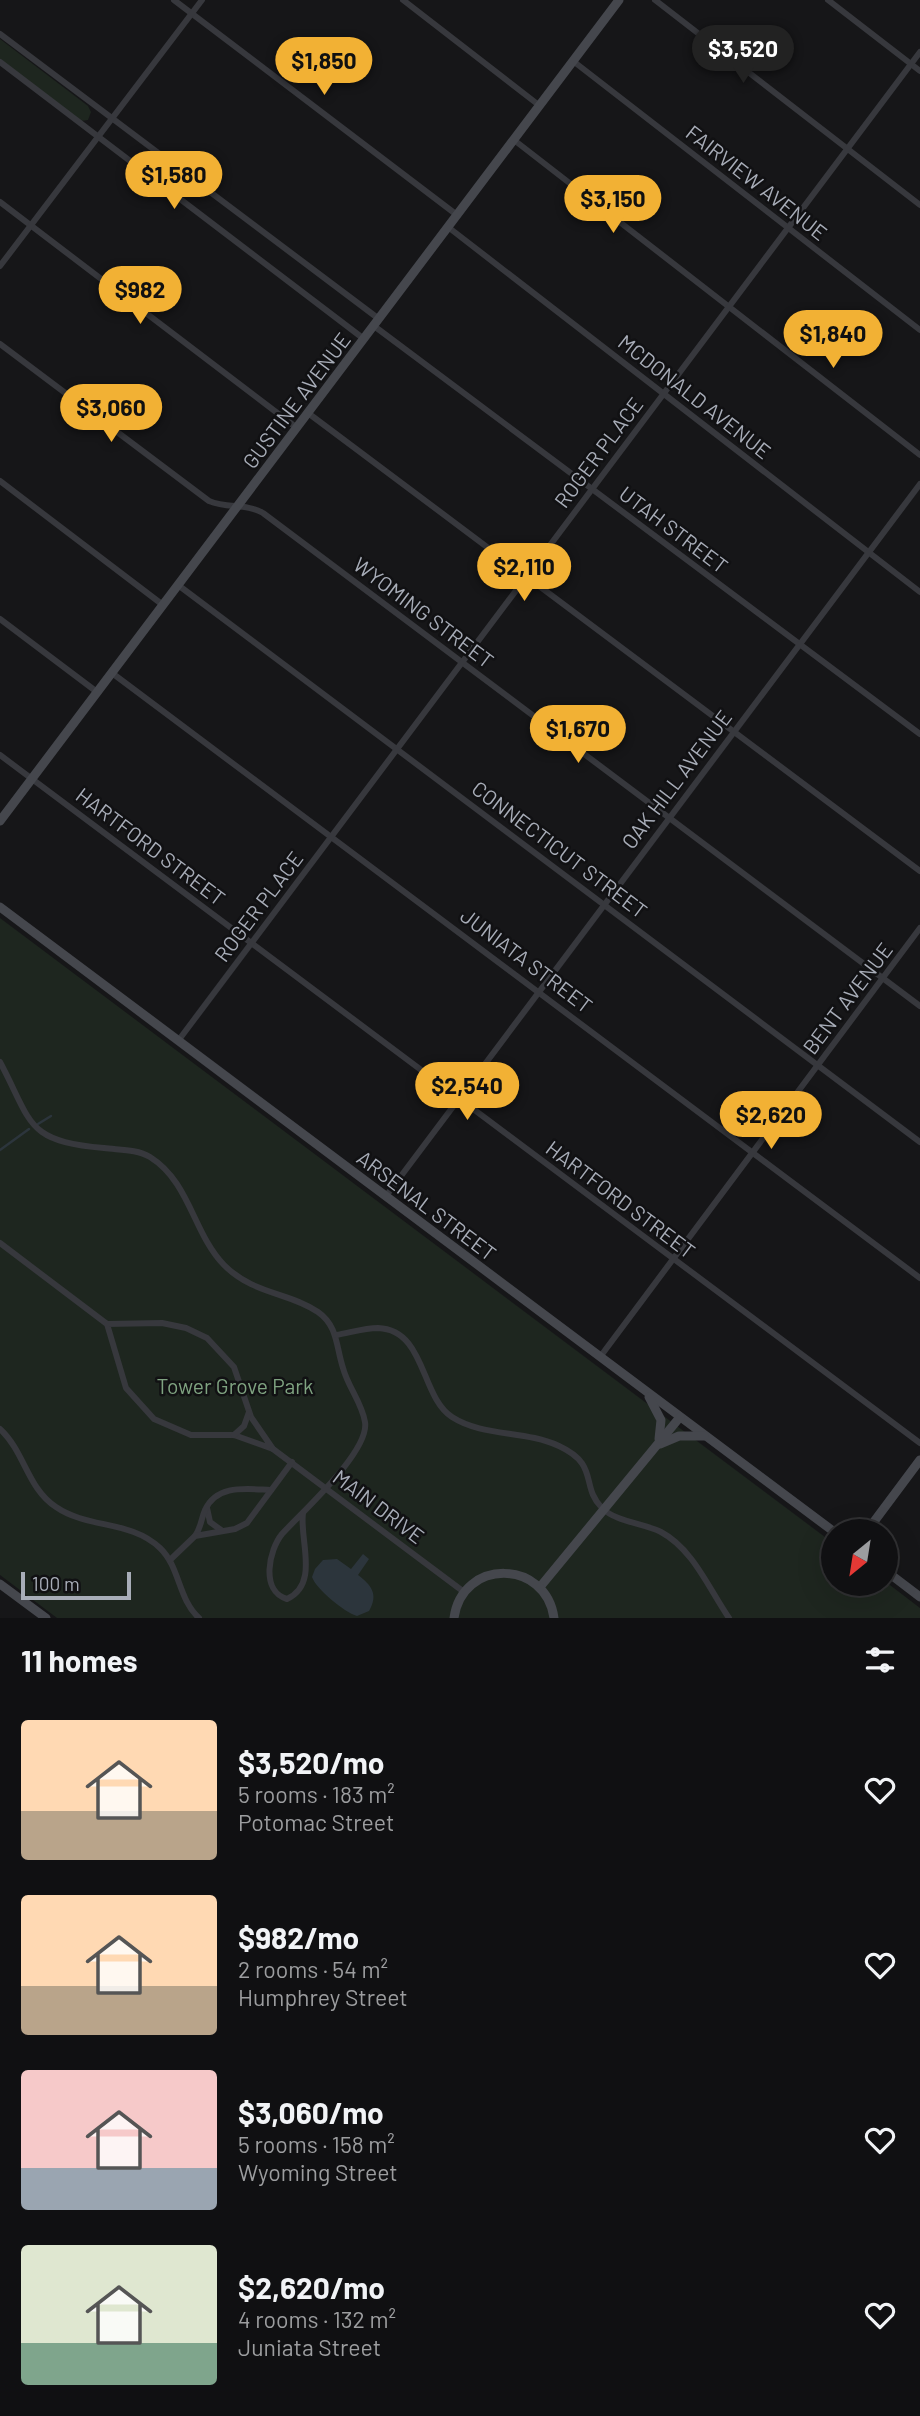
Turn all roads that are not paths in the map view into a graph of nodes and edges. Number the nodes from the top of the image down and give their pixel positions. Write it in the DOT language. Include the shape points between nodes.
graph roads {
  1 [pos="174,0"];
  2 [pos="202,0"];
  3 [pos="402,0"];
  4 [pos="619,0"];
  5 [pos="655,0"];
  6 [pos="828,0"];
  7 [pos="192,13"];
  8 [pos="0,34"];
  9 [pos="920,52"];
  10 [pos="573,61"];
  11 [pos="0,62"];
  12 [pos="911,64"];
  13 [pos="920,71"];
  14 [pos="540,106"];
  15 [pos="111,119"];
  16 [pos="98,136"];
  17 [pos="514,140"];
  18 [pos="848,149"];
  19 [pos="0,202"];
  20 [pos="920,205"];
  21 [pos="457,215"];
  22 [pos="31,225"];
  23 [pos="448,228"];
  24 [pos="788,229"];
  25 [pos="0,266"];
  26 [pos="729,308"];
  27 [pos="376,322"];
  28 [pos="920,330"];
  29 [pos="364,339"];
  30 [pos="0,344"];
  31 [pos="664,394"];
  32 [pos="308,413"];
  33 [pos="296,428"];
  34 [pos="920,454"];
  35 [pos="0,481"];
  36 [pos="920,484"];
  37 [pos="592,489"];
  38 [pos="237,507"];
  39 [pos="869,553"];
  40 [pos="527,577"];
  41 [pos="178,585"];
  42 [pos="920,592"];
  43 [pos="163,605"];
  44 [pos="0,619"];
  45 [pos="800,645"];
  46 [pos="462,663"];
  47 [pos="112,673"];
  48 [pos="97,692"];
  49 [pos="734,730"];
  50 [pos="920,734"];
  51 [pos="397,750"];
  52 [pos="0,755"];
  53 [pos="32,779"];
  54 [pos="670,817"];
  55 [pos="0,821"];
  56 [pos="332,836"];
  57 [pos="920,871"];
  58 [pos="605,904"];
  59 [pos="0,907"];
  60 [pos="920,928"];
  61 [pos="251,943"];
  62 [pos="883,978"];
  63 [pos="539,991"];
  64 [pos="920,1006"];
  65 [pos="178,1041"];
  66 [pos="0,1062"];
  67 [pos="818,1065"];
  68 [pos="458,1098"];
  69 [pos="920,1142"];
  70 [pos="753,1152"];
  71 [pos="386,1196"];
  72 [pos="0,1243"];
  73 [pos="672,1259"];
  74 [pos="920,1278"];
  75 [pos="107,1324"];
  76 [pos="336,1335"];
  77 [pos="600,1357"];
  78 [pos="642,1388"];
  79 [pos="249,1412"];
  80 [pos="680,1417"];
  81 [pos="0,1429"];
  82 [pos="234,1435"];
  83 [pos="704,1436"];
  84 [pos="920,1443"];
  85 [pos="656,1447"];
  86 [pos="273,1449"];
  87 [pos="920,1460"];
  88 [pos="292,1462"];
  89 [pos="324,1487"];
  90 [pos="271,1490"];
  91 [pos="207,1506"];
  92 [pos="604,1510"];
  93 [pos="303,1513"];
  94 [pos="876,1519"];
  95 [pos="821,1522"];
  96 [pos="223,1531"];
  97 [pos="195,1536"];
  98 [pos="170,1560"];
  99 [pos="898,1580"];
  100 [pos="0,1584"];
  101 [pos="540,1587"];
  102 [pos="464,1592"];
  103 [pos="920,1597"];
  104 [pos="46,1618"];
  105 [pos="200,1618"];
  106 [pos="454,1618"];
  107 [pos="554,1618"];
  108 [pos="729,1618"];
  1 -- 7 [label="street"];
  2 -- 7 [label="street"];
  3 -- 14 [label="street"];
  4 -- 10 [label="street, GUSTINE AVENUE"];
  5 -- 18 [label="street"];
  6 -- 12 [label="street"];
  7 -- 15 [label="street"];
  7 -- 21 [label="street"];
  8 -- 15 [label="street, UTAH STREET"];
  9 -- 12 [label="street, ROGER PLACE"];
  10 -- 14 [label="street, GUSTINE AVENUE"];
  10 -- 24 [label="street, FAIRVIEW AVENUE"];
  11 -- 16 [label="street"];
  12 -- 13 [label="street"];
  12 -- 18 [label="street, ROGER PLACE"];
  14 -- 17 [label="street, GUSTINE AVENUE"];
  15 -- 16 [label="street"];
  15 -- 27 [label="street, UTAH STREET"];
  16 -- 22 [label="street"];
  16 -- 29 [label="street"];
  17 -- 21 [label="street, GUSTINE AVENUE"];
  17 -- 26 [label="street"];
  18 -- 20 [label="street"];
  18 -- 24 [label="street, ROGER PLACE"];
  19 -- 22 [label="street"];
  21 -- 23 [label="street, GUSTINE AVENUE"];
  22 -- 25 [label="street"];
  22 -- 33 [label="street"];
  23 -- 27 [label="street, GUSTINE AVENUE"];
  23 -- 31 [label="street, MCDONALD AVENUE"];
  24 -- 26 [label="street, ROGER PLACE"];
  24 -- 28 [label="street, FAIRVIEW AVENUE"];
  26 -- 31 [label="street, ROGER PLACE"];
  26 -- 34 [label="street"];
  27 -- 29 [label="street, GUSTINE AVENUE"];
  27 -- 37 [label="street, UTAH STREET"];
  29 -- 32 [label="street, GUSTINE AVENUE"];
  30 -- 38 [label="street, WYOMING STREET" via="209,500"];
  31 -- 37 [label="street, ROGER PLACE"];
  31 -- 39 [label="street, MCDONALD AVENUE"];
  32 -- 33 [label="street, GUSTINE AVENUE"];
  32 -- 40 [label="street"];
  33 -- 38 [label="street, GUSTINE AVENUE"];
  35 -- 43 [label="street"];
  36 -- 39 [label="street, OAK HILL AVENUE"];
  37 -- 40 [label="street, ROGER PLACE"];
  37 -- 45 [label="street, UTAH STREET"];
  38 -- 41 [label="street, GUSTINE AVENUE"];
  38 -- 46 [label="street, WYOMING STREET" via="263,513"];
  39 -- 42 [label="street, MCDONALD AVENUE"];
  39 -- 45 [label="street, OAK HILL AVENUE"];
  40 -- 46 [label="street, ROGER PLACE"];
  40 -- 49 [label="street"];
  41 -- 43 [label="street, GUSTINE AVENUE"];
  41 -- 51 [label="street, CONNECTICUT STREET"];
  43 -- 47 [label="street, GUSTINE AVENUE"];
  44 -- 48 [label="street"];
  45 -- 49 [label="street, OAK HILL AVENUE"];
  45 -- 50 [label="street, UTAH STREET"];
  46 -- 51 [label="street, ROGER PLACE"];
  46 -- 54 [label="street, WYOMING STREET"];
  47 -- 48 [label="street, GUSTINE AVENUE"];
  47 -- 56 [label="street, JUNIATA STREET"];
  48 -- 53 [label="street, GUSTINE AVENUE"];
  49 -- 54 [label="street, OAK HILL AVENUE"];
  49 -- 57 [label="street"];
  51 -- 56 [label="street, ROGER PLACE"];
  51 -- 58 [label="street, CONNECTICUT STREET"];
  52 -- 53 [label="street, HARTFORD STREET"];
  53 -- 55 [label="street, GUSTINE AVENUE"];
  53 -- 61 [label="street, HARTFORD STREET"];
  54 -- 58 [label="street, OAK HILL AVENUE"];
  54 -- 62 [label="street, WYOMING STREET"];
  56 -- 61 [label="street, ROGER PLACE"];
  56 -- 63 [label="street, JUNIATA STREET"];
  58 -- 63 [label="street, OAK HILL AVENUE"];
  58 -- 67 [label="street, CONNECTICUT STREET"];
  59 -- 65 [label="street, ARSENAL STREET"];
  60 -- 62 [label="street, BENT AVENUE"];
  61 -- 65 [label="street, ROGER PLACE"];
  61 -- 68 [label="street, HARTFORD STREET"];
  62 -- 64 [label="street, WYOMING STREET"];
  62 -- 67 [label="street, BENT AVENUE"];
  63 -- 68 [label="street, OAK HILL AVENUE"];
  63 -- 70 [label="street, JUNIATA STREET"];
  65 -- 71 [label="street, ARSENAL STREET"];
  66 -- 76 [label="street" via="20,1106 39,1131 59,1141 139,1152 155,1160 179,1186 209,1245 228,1269 268,1293 319,1313"];
  67 -- 69 [label="street, CONNECTICUT STREET"];
  67 -- 70 [label="street, BENT AVENUE"];
  68 -- 71 [label="street, OAK HILL AVENUE"];
  68 -- 73 [label="street, HARTFORD STREET"];
  70 -- 73 [label="street, BENT AVENUE"];
  70 -- 74 [label="street, JUNIATA STREET"];
  71 -- 77 [label="street, ARSENAL STREET"];
  72 -- 75 [label="street"];
  73 -- 77 [label="street, BENT AVENUE"];
  73 -- 84 [label="street, HARTFORD STREET"];
  75 -- 79 [label="street, MAIN DRIVE" via="162,1323 207,1338 233,1367"];
  75 -- 82 [label="street, MAIN DRIVE" via="126,1388 143,1410 178,1432 204,1437"];
  76 -- 89 [label="street" via="343,1370 366,1429 360,1446"];
  76 -- 92 [label="street" via="376,1328 397,1336 415,1352 432,1396 444,1412 467,1424 525,1435 568,1451 586,1466"];
  77 -- 78 [label="street, ARSENAL STREET"];
  78 -- 80 [label="street, ARSENAL STREET"];
  78 -- 85 [label="street" via="662,1420"];
  79 -- 82 [label="street"];
  79 -- 86 [label="street, MAIN DRIVE"];
  80 -- 83 [label="street, ARSENAL STREET"];
  80 -- 85 [label="street"];
  81 -- 98 [label="street" via="48,1502 76,1517 136,1532 155,1543"];
  82 -- 86 [label="street, MAIN DRIVE"];
  83 -- 85 [label="street" via="679,1436"];
  83 -- 95 [label="street, ARSENAL STREET"];
  85 -- 92 [label="street"];
  86 -- 88 [label="street, MAIN DRIVE"];
  87 -- 94 [label="street"];
  88 -- 89 [label="street, MAIN DRIVE"];
  88 -- 90 [label="street"];
  89 -- 93 [label="street"];
  89 -- 102 [label="street, MAIN DRIVE"];
  90 -- 91 [label="street" via="225,1491"];
  90 -- 96 [label="street" via="247,1523"];
  91 -- 96 [label="street" via="210,1521"];
  91 -- 97 [label="street"];
  92 -- 101 [label="street"];
  92 -- 108 [label="street" via="659,1531 678,1544"];
  93 -- 93 [label="street" via="276,1542 270,1558 273,1586 284,1598 294,1595 305,1573"];
  96 -- 97 [label="street"];
  97 -- 98 [label="street"];
  98 -- 105 [label="street" via="185,1601"];
  99 -- 103 [label="street"];
  100 -- 104 [label="street"];
  101 -- 102 [label="street" via="525,1577 502,1572 478,1579"];
  101 -- 107 [label="street" via="551,1602"];
  102 -- 106 [label="street"];
}
